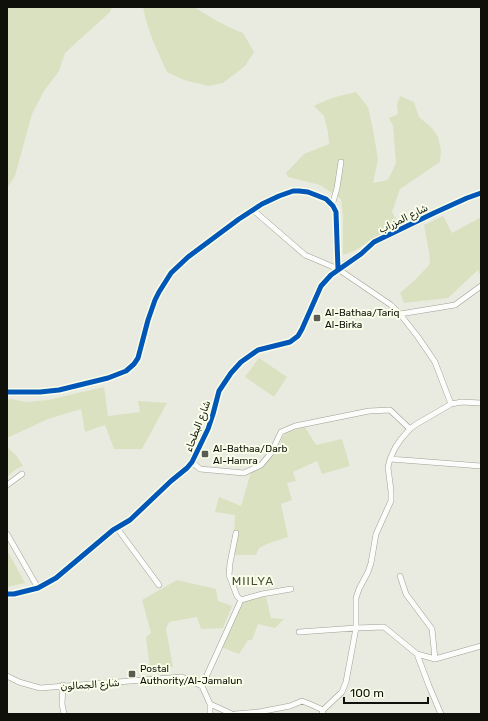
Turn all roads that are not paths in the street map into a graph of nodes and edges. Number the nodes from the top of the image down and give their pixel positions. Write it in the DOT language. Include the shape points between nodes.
graph roads {
  1 [pos="341,162"];
  2 [pos="481,193"];
  3 [pos="333,206"];
  4 [pos="253,210"];
  5 [pos="338,269"];
  6 [pos="481,286"];
  7 [pos="400,314"];
  8 [pos="7,392"];
  9 [pos="481,403"];
  10 [pos="451,404"];
  11 [pos="410,429"];
  12 [pos="390,459"];
  13 [pos="192,462"];
  14 [pos="481,466"];
  15 [pos="22,474"];
  16 [pos="7,485"];
  17 [pos="117,528"];
  18 [pos="236,533"];
  19 [pos="7,534"];
  20 [pos="400,576"];
  21 [pos="159,585"];
  22 [pos="38,588"];
  23 [pos="291,589"];
  24 [pos="7,594"];
  25 [pos="241,600"];
  26 [pos="356,628"];
  27 [pos="299,632"];
  28 [pos="481,646"];
  29 [pos="417,654"];
  30 [pos="435,659"];
  31 [pos="7,676"];
  32 [pos="63,685"];
  33 [pos="202,686"];
  34 [pos="210,704"];
  35 [pos="323,712"];
  36 [pos="64,714"];
  37 [pos="210,714"];
  38 [pos="233,714"];
  39 [pos="441,714"];
  1 -- 3 [label="street"];
  2 -- 5 [label="street, شارع المزراب" via="374,242"];
  3 -- 4 [label="street" via="326,199 308,192 293,191"];
  3 -- 5 [label="street" via="336,212"];
  4 -- 5 [label="street" via="305,255"];
  4 -- 8 [label="street" via="188,257 171,273 158,292 138,358 126,371 59,390"];
  5 -- 7 [label="street"];
  5 -- 13 [label="street, شارع البطحاء" via="322,286 298,336 290,342 258,350 231,373 219,391 208,429"];
  6 -- 7 [label="street" via="455,305"];
  7 -- 10 [label="street" via="435,362"];
  9 -- 10 [label="street"];
  10 -- 11 [label="street"];
  11 -- 12 [label="street"];
  11 -- 13 [label="street" via="390,410 369,411 295,426 281,432 271,453 261,465 244,473 200,469"];
  12 -- 14 [label="street"];
  12 -- 26 [label="street" via="390,501 376,534 368,572 356,598"];
  13 -- 17 [label="street, شارع البطحاء" via="130,520"];
  15 -- 16 [label="street"];
  17 -- 21 [label="street"];
  17 -- 22 [label="street, شارع البطحاء" via="56,578"];
  18 -- 25 [label="street" via="230,575 237,596"];
  19 -- 22 [label="street"];
  20 -- 30 [label="street" via="406,594 432,630"];
  22 -- 24 [label="street, شارع البطحاء"];
  23 -- 25 [label="street"];
  25 -- 33 [label="street"];
  26 -- 27 [label="street"];
  26 -- 29 [label="street" via="384,627"];
  26 -- 35 [label="street" via="346,682 342,692"];
  28 -- 30 [label="street"];
  29 -- 30 [label="street"];
  29 -- 39 [label="street"];
  31 -- 32 [label="street, شارع الجمالون" via="40,688"];
  32 -- 33 [label="street, شارع الجمالون" via="182,677"];
  32 -- 36 [label="street"];
  33 -- 34 [label="street"];
  34 -- 37 [label="street"];
  34 -- 38 [label="street"];
  35 -- 38 [label="street" via="302,701 259,712"];
}
